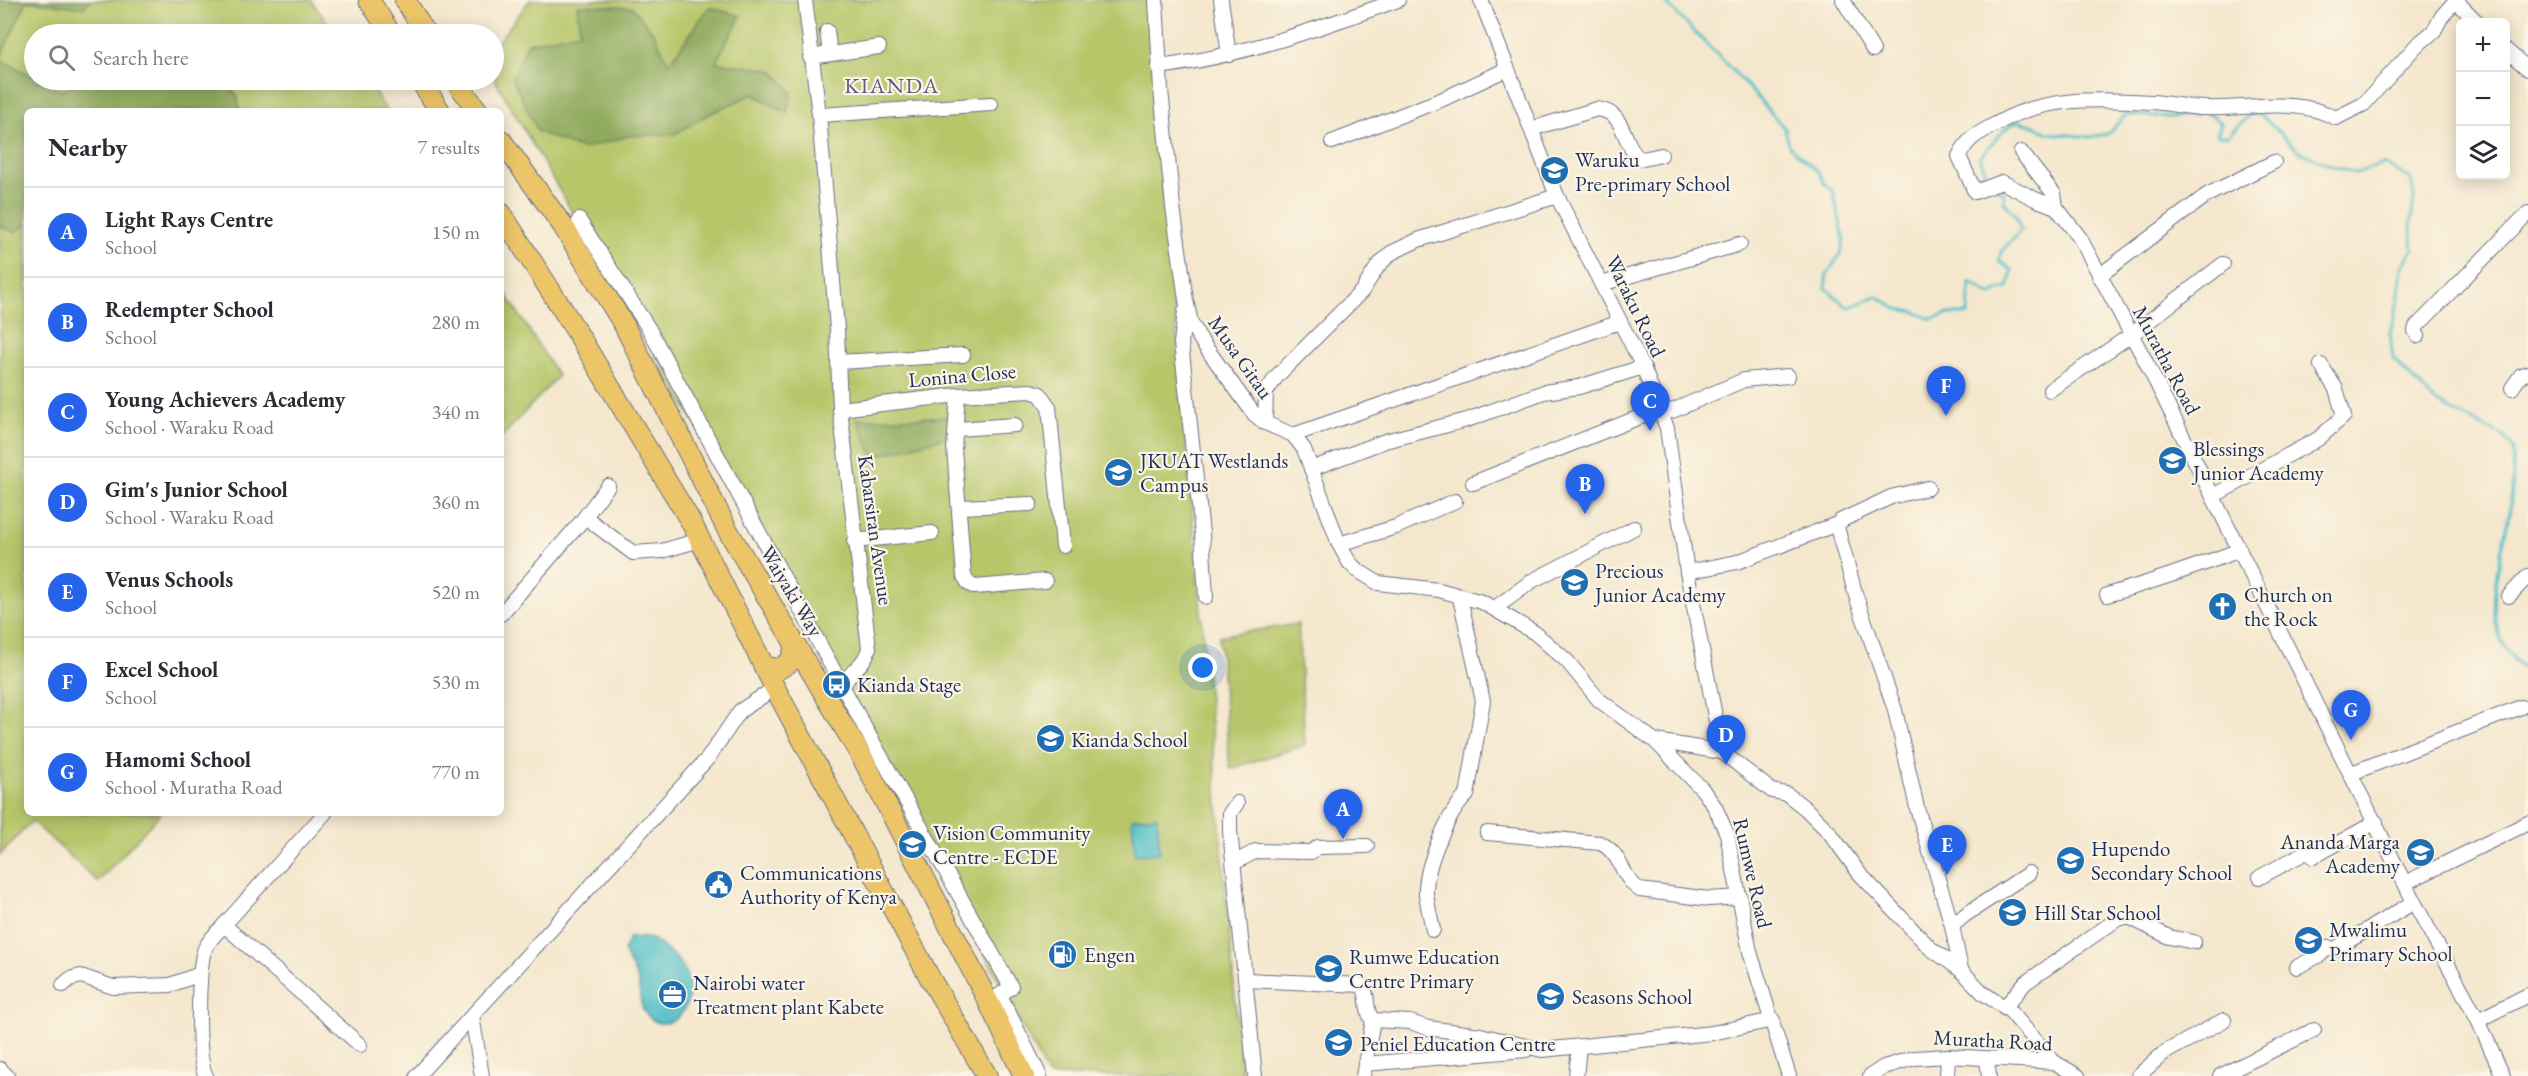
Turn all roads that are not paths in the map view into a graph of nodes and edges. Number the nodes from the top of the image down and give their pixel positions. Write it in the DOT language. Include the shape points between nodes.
graph roads {
  1 [pos="369,0"];
  2 [pos="405,0"];
  3 [pos="805,0"];
  4 [pos="1156,0"];
  5 [pos="1221,0"];
  6 [pos="1398,0"];
  7 [pos="1481,0"];
  8 [pos="1843,0"];
  9 [pos="2455,0"];
  10 [pos="2473,18"];
  11 [pos="385,24"];
  12 [pos="420,24"];
  13 [pos="827,31"];
  14 [pos="879,47"];
  15 [pos="1874,50"];
  16 [pos="830,54"];
  17 [pos="2510,54"];
  18 [pos="1229,55"];
  19 [pos="810,57"];
  20 [pos="1159,67"];
  21 [pos="1508,69"];
  22 [pos="2528,69"];
  23 [pos="426,90"];
  24 [pos="462,90"];
  25 [pos="991,104"];
  26 [pos="438,108"];
  27 [pos="476,108"];
  28 [pos="819,115"];
  29 [pos="1532,129"];
  30 [pos="1332,142"];
  31 [pos="504,144"];
  32 [pos="2021,152"];
  33 [pos="1661,155"];
  34 [pos="2274,162"];
  35 [pos="1557,196"];
  36 [pos="2056,207"];
  37 [pos="2528,213"];
  38 [pos="504,218"];
  39 [pos="579,220"];
  40 [pos="1740,244"];
  41 [pos="2223,264"];
  42 [pos="2099,276"];
  43 [pos="1601,284"];
  44 [pos="1186,300"];
  45 [pos="1620,322"];
  46 [pos="2131,334"];
  47 [pos="2418,336"];
  48 [pos="963,355"];
  49 [pos="838,362"];
  50 [pos="2321,365"];
  51 [pos="1644,367"];
  52 [pos="2528,373"];
  53 [pos="1788,376"];
  54 [pos="2512,388"];
  55 [pos="2050,390"];
  56 [pos="958,394"];
  57 [pos="840,409"];
  58 [pos="1660,409"];
  59 [pos="1265,423"];
  60 [pos="1015,425"];
  61 [pos="957,429"];
  62 [pos="1293,435"];
  63 [pos="1311,469"];
  64 [pos="1473,483"];
  65 [pos="608,486"];
  66 [pos="1928,488"];
  67 [pos="2215,495"];
  68 [pos="1455,501"];
  69 [pos="1030,504"];
  70 [pos="960,507"];
  71 [pos="585,517"];
  72 [pos="722,518"];
  73 [pos="1837,524"];
  74 [pos="1634,528"];
  75 [pos="932,533"];
  76 [pos="698,536"];
  77 [pos="854,541"];
  78 [pos="1339,544"];
  79 [pos="1062,546"];
  80 [pos="2240,550"];
  81 [pos="1687,572"];
  82 [pos="2528,576"];
  83 [pos="1045,581"];
  84 [pos="2107,595"];
  85 [pos="2509,596"];
  86 [pos="1206,597"];
  87 [pos="1460,598"];
  88 [pos="1489,605"];
  89 [pos="504,611"];
  90 [pos="796,645"];
  91 [pos="764,668"];
  92 [pos="775,688"];
  93 [pos="835,692"];
  94 [pos="2521,707"];
  95 [pos="1655,741"];
  96 [pos="1722,753"];
  97 [pos="2352,772"];
  98 [pos="1237,803"];
  99 [pos="322,816"];
  100 [pos="2376,822"];
  101 [pos="2528,823"];
  102 [pos="1487,833"];
  103 [pos="1367,846"];
  104 [pos="1234,863"];
  105 [pos="2029,873"];
  106 [pos="2260,877"];
  107 [pos="2405,883"];
  108 [pos="1740,897"];
  109 [pos="2414,902"];
  110 [pos="224,925"];
  111 [pos="1952,926"];
  112 [pos="1433,930"];
  113 [pos="2194,942"];
  114 [pos="2297,968"];
  115 [pos="1961,970"];
  116 [pos="200,974"];
  117 [pos="1246,980"];
  118 [pos="63,985"];
  119 [pos="2528,995"];
  120 [pos="995,999"];
  121 [pos="2004,1008"];
  122 [pos="472,1016"];
  123 [pos="1373,1020"];
  124 [pos="1773,1020"];
  125 [pos="2224,1020"];
  126 [pos="2478,1020"];
  127 [pos="2314,1030"];
  128 [pos="360,1045"];
  129 [pos="1579,1047"];
  130 [pos="1534,1049"];
  131 [pos="1948,1056"];
  132 [pos="1988,1060"];
  133 [pos="2054,1062"];
  134 [pos="0,1069"];
  135 [pos="1364,1070"];
  136 [pos="7,1076"];
  137 [pos="206,1076"];
  138 [pos="417,1076"];
  139 [pos="482,1076"];
  140 [pos="987,1076"];
  141 [pos="1023,1076"];
  142 [pos="1040,1076"];
  143 [pos="1255,1076"];
  144 [pos="1576,1076"];
  145 [pos="1789,1076"];
  146 [pos="1870,1076"];
  147 [pos="1947,1076"];
  148 [pos="1989,1076"];
  149 [pos="2078,1076"];
  150 [pos="2138,1076"];
  151 [pos="2220,1076"];
  152 [pos="2503,1076"];
  1 -- 11 [label="highway"];
  2 -- 12 [label="highway"];
  3 -- 19 [label="street, Kabarsiran Avenue"];
  4 -- 20 [label="street, Musa Gitau"];
  5 -- 18 [label="street"];
  6 -- 18 [label="street" via="1322,28"];
  7 -- 21 [label="street, Waraku Road"];
  8 -- 15 [label="street"];
  9 -- 10 [label="street"];
  9 -- 36 [label="street" via="2434,31 2364,104 2336,118 2318,109 2277,104 2207,109 2152,102 2054,101 2014,113 1968,140 1959,156 1975,192 2002,182"];
  13 -- 16 [label="street"];
  14 -- 16 [label="street"];
  16 -- 19 [label="street"];
  17 -- 22 [label="street"];
  18 -- 20 [label="street"];
  19 -- 28 [label="street, Kabarsiran Avenue"];
  20 -- 44 [label="street, Musa Gitau"];
  21 -- 29 [label="street, Waraku Road"];
  21 -- 30 [label="street"];
  23 -- 26 [label="highway"];
  24 -- 27 [label="highway"];
  25 -- 28 [label="street"];
  28 -- 49 [label="street, Kabarsiran Avenue"];
  29 -- 33 [label="street" via="1605,110 1618,118 1637,158"];
  29 -- 35 [label="street, Waraku Road"];
  31 -- 72 [label="highway, Waiyaki Way" via="563,226 624,325"];
  32 -- 36 [label="street" via="2054,194"];
  34 -- 42 [label="street" via="2207,195"];
  35 -- 43 [label="street, Waraku Road"];
  35 -- 59 [label="street" via="1418,240 1391,253 1362,291 1277,376 1266,392"];
  36 -- 42 [label="street, Muratha Road" via="2080,238"];
  37 -- 47 [label="street" via="2416,327"];
  38 -- 76 [label="highway" via="628,415"];
  39 -- 93 [label="street" via="649,329"];
  40 -- 43 [label="street"];
  41 -- 46 [label="street"];
  42 -- 46 [label="street, Muratha Road"];
  43 -- 45 [label="street, Waraku Road"];
  44 -- 59 [label="street, Musa Gitau" via="1191,323 1207,351 1238,397"];
  44 -- 86 [label="street" via="1181,343"];
  45 -- 51 [label="street, Waraku Road"];
  45 -- 62 [label="street"];
  46 -- 55 [label="street"];
  46 -- 67 [label="street, Muratha Road"];
  48 -- 49 [label="street"];
  49 -- 57 [label="street, Kabarsiran Avenue"];
  50 -- 67 [label="street" via="2336,389 2344,416 2318,439"];
  51 -- 58 [label="street, Waraku Road"];
  51 -- 63 [label="street" via="1579,387 1544,392 1467,420 1385,441"];
  52 -- 54 [label="street" via="2521,375"];
  53 -- 58 [label="street" via="1744,381 1672,411"];
  56 -- 57 [label="street, Lonina Close"];
  56 -- 61 [label="street"];
  56 -- 79 [label="street, Lonina Close" via="1030,391 1046,400"];
  57 -- 77 [label="street, Kabarsiran Avenue"];
  58 -- 64 [label="street"];
  58 -- 81 [label="street, Waraku Road" via="1678,494"];
  59 -- 62 [label="street, Musa Gitau"];
  60 -- 61 [label="street"];
  61 -- 70 [label="street" via="954,448"];
  62 -- 63 [label="street" via="1304,449"];
  63 -- 78 [label="street"];
  65 -- 71 [label="street"];
  66 -- 73 [label="street" via="1891,497"];
  67 -- 80 [label="street, Muratha Road"];
  68 -- 78 [label="street" via="1396,527"];
  69 -- 70 [label="street"];
  70 -- 83 [label="street" via="964,576 969,584 983,587"];
  71 -- 76 [label="street" via="633,553 662,551"];
  71 -- 89 [label="street"];
  72 -- 76 [label="highway" via="715,533"];
  72 -- 90 [label="highway, Waiyaki Way"];
  73 -- 81 [label="street" via="1737,562"];
  73 -- 111 [label="street" via="1856,596 1895,710 1917,808"];
  74 -- 88 [label="street"];
  75 -- 77 [label="street"];
  76 -- 91 [label="highway"];
  77 -- 93 [label="street, Kabarsiran Avenue" via="869,648 863,664"];
  78 -- 87 [label="street" via="1348,562 1378,583 1440,590"];
  80 -- 84 [label="street"];
  80 -- 97 [label="street, Muratha Road"];
  81 -- 96 [label="street, Waraku Road"];
  82 -- 85 [label="street"];
  87 -- 88 [label="street"];
  87 -- 112 [label="street" via="1483,701 1467,795 1447,823 1428,878 1426,893"];
  88 -- 95 [label="street, Rumwe Road" via="1535,633 1567,661 1599,700"];
  90 -- 91 [label="highway" via="790,662 779,669"];
  90 -- 93 [label="highway, Waiyaki Way"];
  91 -- 92 [label="highway"];
  92 -- 122 [label="street" via="740,711 708,758"];
  92 -- 140 [label="highway" via="930,978"];
  93 -- 120 [label="highway, Waiyaki Way" via="864,761"];
  94 -- 97 [label="street"];
  95 -- 96 [label="street"];
  95 -- 108 [label="street, Rumwe Road" via="1715,807 1727,834"];
  96 -- 115 [label="street" via="1772,791 1787,794 1806,809 1894,912 1930,948"];
  97 -- 100 [label="street, Muratha Road"];
  98 -- 104 [label="street" via="1230,813"];
  99 -- 110 [label="street"];
  100 -- 106 [label="street" via="2313,857 2308,851"];
  100 -- 107 [label="street, Muratha Road"];
  101 -- 107 [label="street"];
  102 -- 108 [label="street" via="1600,843 1614,852 1631,884 1640,890 1709,899"];
  103 -- 104 [label="street" via="1318,847 1311,852 1256,851"];
  104 -- 117 [label="street"];
  105 -- 111 [label="street"];
  107 -- 109 [label="street, Muratha Road"];
  108 -- 124 [label="street, Rumwe Road" via="1750,952"];
  109 -- 114 [label="street" via="2333,950 2328,946"];
  109 -- 126 [label="street, Muratha Road"];
  110 -- 116 [label="street" via="209,941"];
  110 -- 128 [label="street"];
  111 -- 115 [label="street"];
  113 -- 121 [label="street" via="2169,937 2131,918 2119,918 2025,983"];
  115 -- 121 [label="street"];
  116 -- 118 [label="street" via="170,985 113,987 81,976"];
  116 -- 137 [label="street"];
  117 -- 123 [label="street" via="1362,985"];
  117 -- 143 [label="street"];
  119 -- 126 [label="street"];
  120 -- 141 [label="highway, Waiyaki Way"];
  120 -- 142 [label="street"];
  121 -- 133 [label="street"];
  122 -- 138 [label="street"];
  122 -- 139 [label="street"];
  123 -- 130 [label="street" via="1410,1022"];
  123 -- 135 [label="street"];
  124 -- 129 [label="street" via="1712,1033"];
  124 -- 145 [label="street, Rumwe Road"];
  125 -- 150 [label="street" via="2164,1053"];
  126 -- 152 [label="street, Muratha Road"];
  127 -- 151 [label="street"];
  129 -- 130 [label="street"];
  129 -- 144 [label="street"];
  130 -- 135 [label="street"];
  131 -- 132 [label="street, Muratha Road"];
  131 -- 146 [label="street, Muratha Road" via="1914,1058 1884,1067"];
  131 -- 147 [label="street"];
  132 -- 133 [label="street, Muratha Road"];
  132 -- 148 [label="street"];
  133 -- 149 [label="street, Muratha Road"];
  134 -- 136 [label="street"];
}
